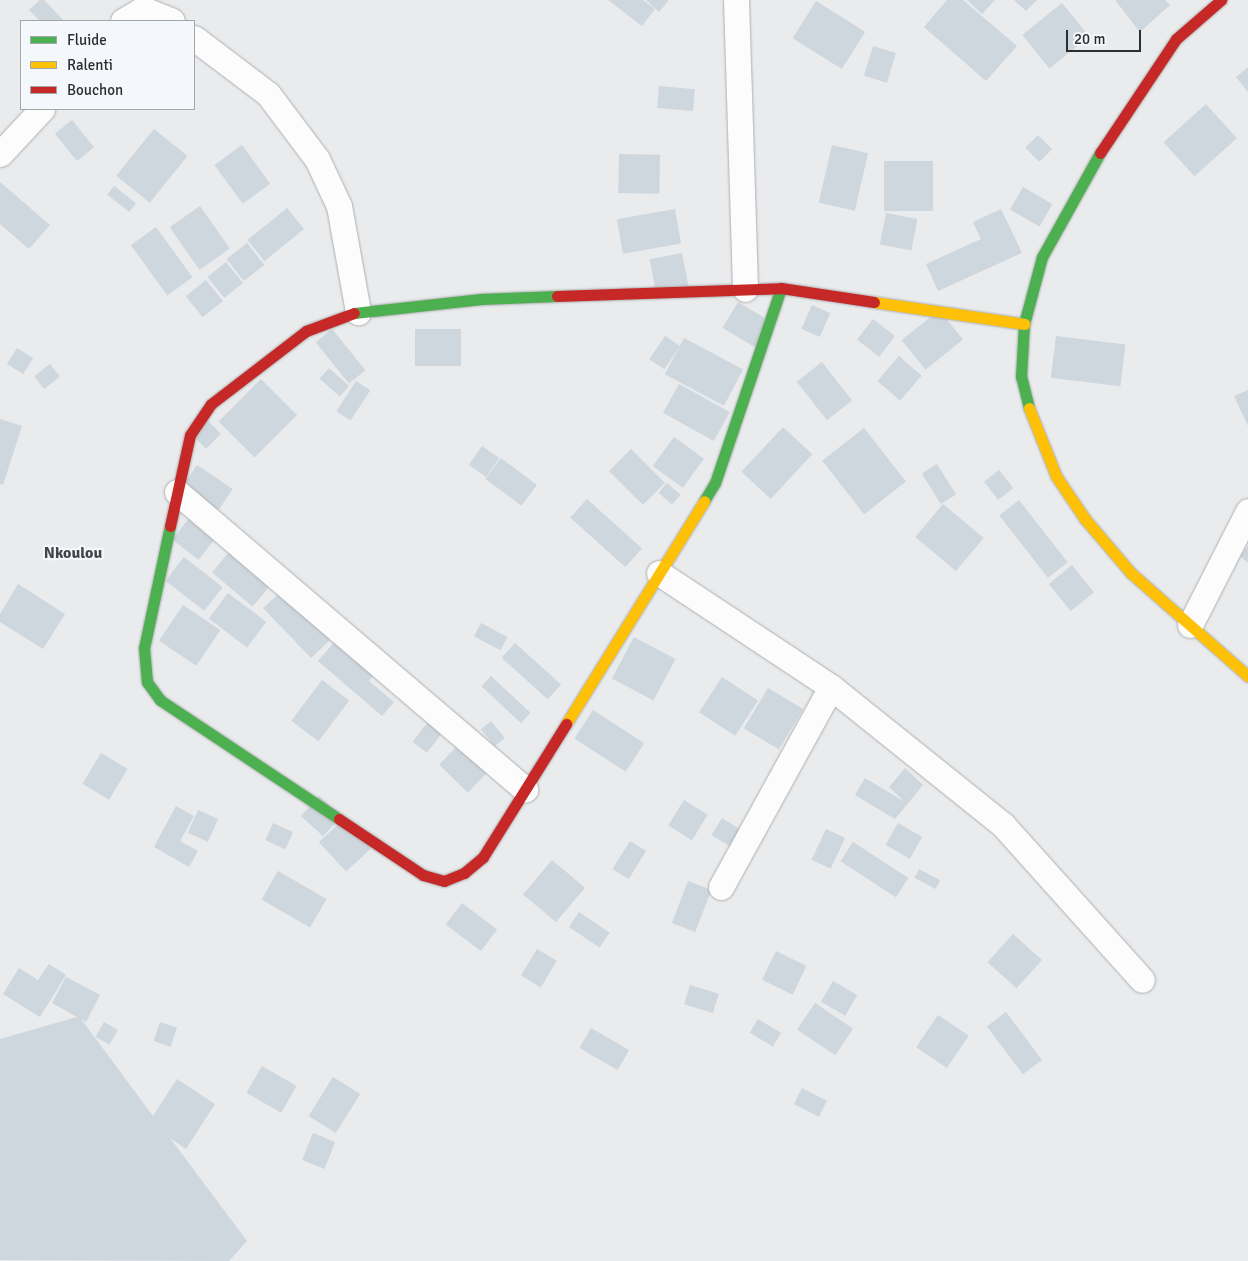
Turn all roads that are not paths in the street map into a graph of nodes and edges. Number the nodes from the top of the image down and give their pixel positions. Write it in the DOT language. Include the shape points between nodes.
graph roads {
  1 [pos="736,0"];
  2 [pos="1221,0"];
  3 [pos="125,20"];
  4 [pos="170,20"];
  5 [pos="195,39"];
  6 [pos="41,110"];
  7 [pos="0,154"];
  8 [pos="781,288"];
  9 [pos="745,289"];
  10 [pos="358,312"];
  11 [pos="1024,324"];
  12 [pos="178,492"];
  13 [pos="1248,511"];
  14 [pos="659,573"];
  15 [pos="1190,625"];
  16 [pos="1248,676"];
  17 [pos="831,687"];
  18 [pos="525,789"];
  19 [pos="721,887"];
  20 [pos="1142,980"];
  1 -- 9 [label="street"];
  2 -- 11 [label="street" via="1176,39 1094,159 1042,257"];
  3 -- 4 [label="street" via="144,9"];
  5 -- 10 [label="street" via="268,94 317,158 339,206"];
  6 -- 7 [label="street"];
  8 -- 9 [label="street"];
  8 -- 11 [label="street"];
  8 -- 14 [label="street" via="715,483"];
  9 -- 10 [label="street" via="481,299"];
  10 -- 12 [label="street" via="306,331 211,404 190,435"];
  11 -- 15 [label="street" via="1021,377 1033,424 1056,476 1086,519 1131,573"];
  12 -- 18 [label="street"];
  12 -- 18 [label="street" via="144,648 147,682 160,700 423,874 444,881 464,873 483,857"];
  13 -- 15 [label="street"];
  14 -- 17 [label="street"];
  14 -- 18 [label="street"];
  15 -- 16 [label="street"];
  17 -- 19 [label="street"];
  17 -- 20 [label="street" via="1003,825"];
}
